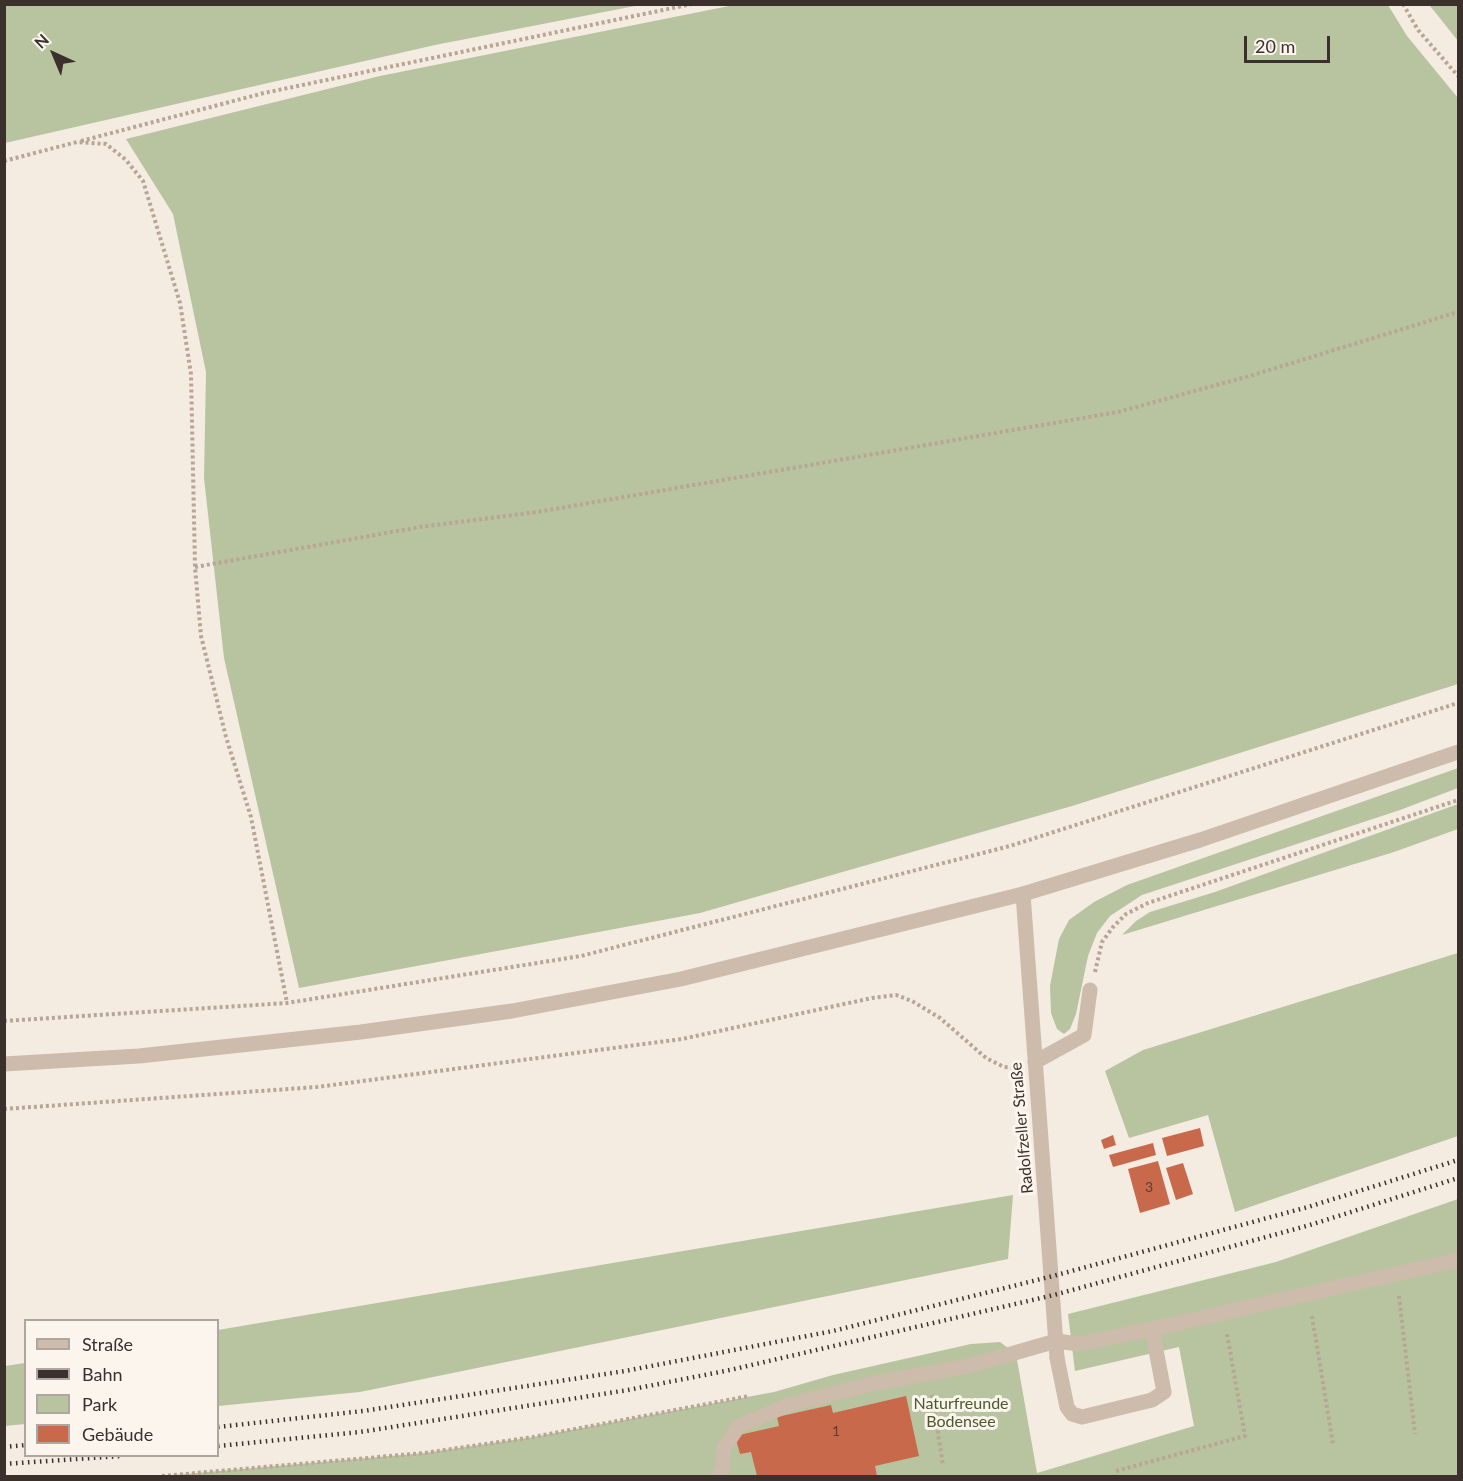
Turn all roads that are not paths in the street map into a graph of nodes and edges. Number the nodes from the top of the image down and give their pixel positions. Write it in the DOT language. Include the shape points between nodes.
graph roads {
  1 [pos="1458,752"];
  2 [pos="1023,894"];
  3 [pos="1090,990"];
  4 [pos="1035,1062"];
  5 [pos="4,1064"];
  6 [pos="1458,1260"];
  7 [pos="1152,1329"];
  8 [pos="1056,1341"];
  9 [pos="718,1476"];
  1 -- 2 [label="street" via="1200,840"];
  2 -- 4 [label="street, Radolfzeller Straße"];
  2 -- 5 [label="street" via="681,979 512,1011 219,1048"];
  3 -- 4 [label="street" via="1084,1035"];
  4 -- 8 [label="street, Radolfzeller Straße"];
  6 -- 7 [label="street"];
  7 -- 8 [label="street" via="1079,1344"];
  7 -- 8 [label="street, Radolfzeller Straße" via="1164,1392 1152,1400 1082,1417 1072,1414 1067,1407"];
  8 -- 9 [label="street" via="969,1366 828,1394 759,1415 738,1427 724,1448 722,1472"];
}
